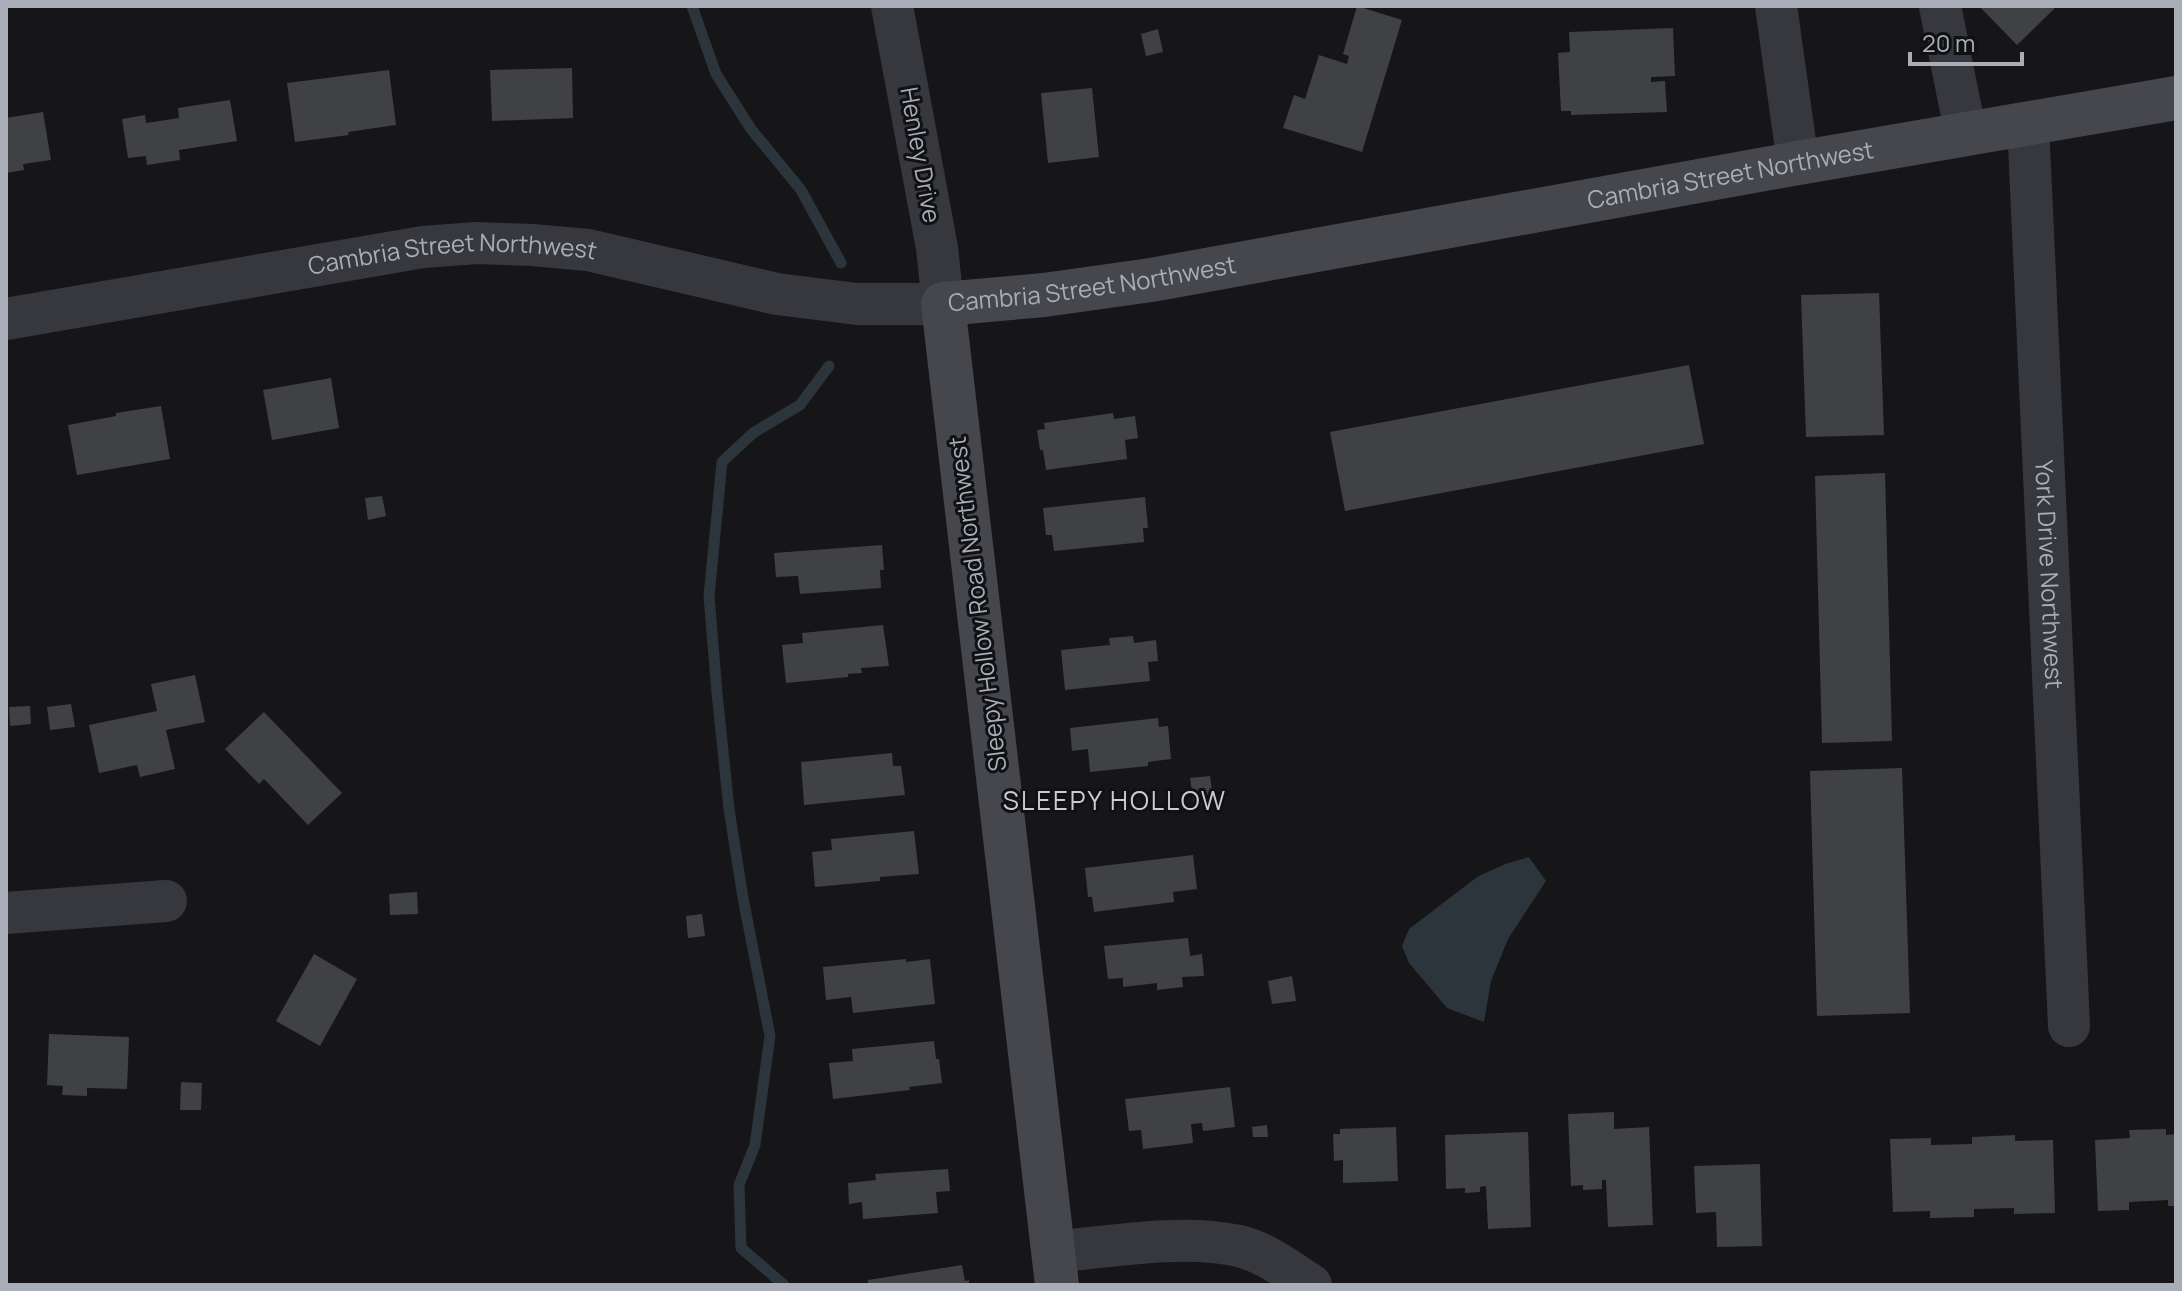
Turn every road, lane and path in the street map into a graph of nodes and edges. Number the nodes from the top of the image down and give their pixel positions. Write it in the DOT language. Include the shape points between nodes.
graph roads {
  1 [pos="892,6"];
  2 [pos="1776,6"];
  3 [pos="1940,6"];
  4 [pos="2176,98"];
  5 [pos="2028,123"];
  6 [pos="1966,135"];
  7 [pos="1798,163"];
  8 [pos="943,304"];
  9 [pos="6,319"];
  10 [pos="166,901"];
  11 [pos="6,913"];
  12 [pos="2069,1026"];
  13 [pos="1055,1268"];
  14 [pos="1311,1285"];
  1 -- 8 [label="street, Henley Drive"];
  2 -- 7 [label="street"];
  3 -- 6 [label="street"];
  4 -- 5 [label="street, Cambria Street Northwest"];
  5 -- 6 [label="street, Cambria Street Northwest"];
  5 -- 12 [label="street, York Drive Northwest"];
  6 -- 7 [label="street, Cambria Street Northwest"];
  7 -- 8 [label="street, Cambria Street Northwest" via="1151,280"];
  8 -- 9 [label="street, Cambria Street Northwest" via="857,304 777,294 588,250 477,243 423,247"];
  8 -- 13 [label="street, Sleepy Hollow Road Northwest"];
  10 -- 11 [label="street"];
  13 -- 14 [label="street" via="1188,1240 1236,1245 1274,1260"];
}
